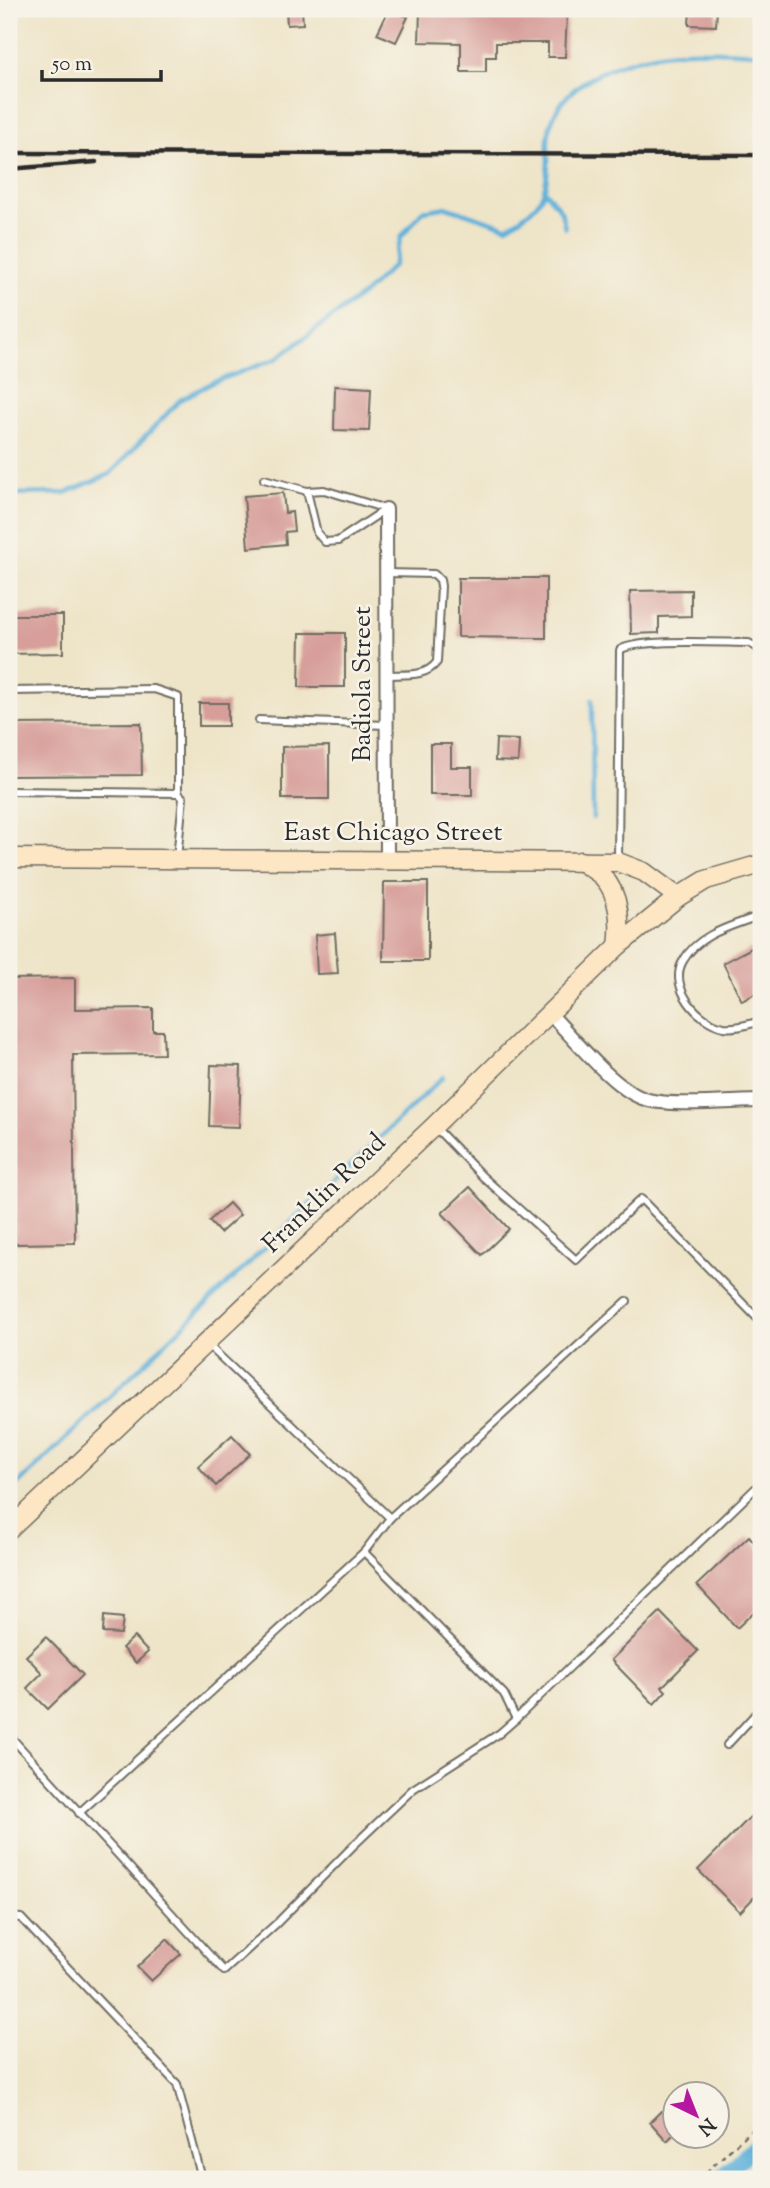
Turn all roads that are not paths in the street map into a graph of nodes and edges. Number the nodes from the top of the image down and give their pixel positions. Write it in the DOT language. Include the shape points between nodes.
graph roads {
  1 [pos="264,479"];
  2 [pos="307,491"];
  3 [pos="386,509"];
  4 [pos="386,573"];
  5 [pos="761,654"];
  6 [pos="386,675"];
  7 [pos="9,691"];
  8 [pos="259,720"];
  9 [pos="386,725"];
  10 [pos="9,791"];
  11 [pos="178,793"];
  12 [pos="9,858"];
  13 [pos="177,858"];
  14 [pos="387,859"];
  15 [pos="579,860"];
  16 [pos="618,862"];
  17 [pos="761,864"];
  18 [pos="678,897"];
  19 [pos="761,915"];
  20 [pos="618,946"];
  21 [pos="550,1014"];
  22 [pos="761,1021"];
  23 [pos="761,1101"];
  24 [pos="434,1126"];
  25 [pos="627,1301"];
  26 [pos="761,1322"];
  27 [pos="206,1343"];
  28 [pos="761,1483"];
  29 [pos="390,1518"];
  30 [pos="9,1530"];
  31 [pos="364,1552"];
  32 [pos="761,1709"];
  33 [pos="516,1719"];
  34 [pos="9,1735"];
  35 [pos="727,1745"];
  36 [pos="79,1813"];
  37 [pos="9,1917"];
  38 [pos="202,2179"];
  1 -- 2 [label="lane"];
  2 -- 3 [label="lane" via="324,490"];
  2 -- 3 [label="lane" via="317,533 325,542 338,541"];
  3 -- 4 [label="street, Badiola Street"];
  4 -- 6 [label="street, Badiola Street"];
  4 -- 6 [label="lane" via="434,574 441,586 438,662 425,673"];
  5 -- 16 [label="lane" via="749,643 655,644 620,650"];
  6 -- 9 [label="street, Badiola Street"];
  7 -- 11 [label="lane" via="154,689 178,696"];
  8 -- 9 [label="lane"];
  9 -- 14 [label="street, Badiola Street"];
  10 -- 11 [label="lane"];
  11 -- 13 [label="lane" via="183,798"];
  12 -- 13 [label="street, East Chicago Street"];
  13 -- 14 [label="street, East Chicago Street"];
  14 -- 15 [label="street, East Chicago Street"];
  15 -- 16 [label="street, East Chicago Street"];
  15 -- 20 [label="street" via="609,887 621,925"];
  16 -- 18 [label="street, East Chicago Street" via="644,872"];
  17 -- 18 [label="street" via="706,880"];
  18 -- 20 [label="street, Franklin Road"];
  19 -- 22 [label="lane" via="708,935 681,964 680,979 688,1001 708,1021 740,1027"];
  20 -- 21 [label="street, Franklin Road"];
  21 -- 23 [label="street" via="620,1086 642,1099 666,1103"];
  21 -- 24 [label="street, Franklin Road"];
  24 -- 26 [label="lane" via="576,1260 641,1199"];
  24 -- 27 [label="street, Franklin Road"];
  25 -- 29 [label="lane"];
  27 -- 29 [label="lane"];
  27 -- 30 [label="street, Franklin Road"];
  28 -- 33 [label="lane"];
  29 -- 31 [label="lane"];
  31 -- 33 [label="lane" via="504,1694"];
  31 -- 36 [label="lane"];
  32 -- 35 [label="lane"];
  33 -- 36 [label="lane" via="413,1789 224,1971"];
  34 -- 36 [label="lane"];
  37 -- 38 [label="lane" via="21,1918 177,2084"];
}
